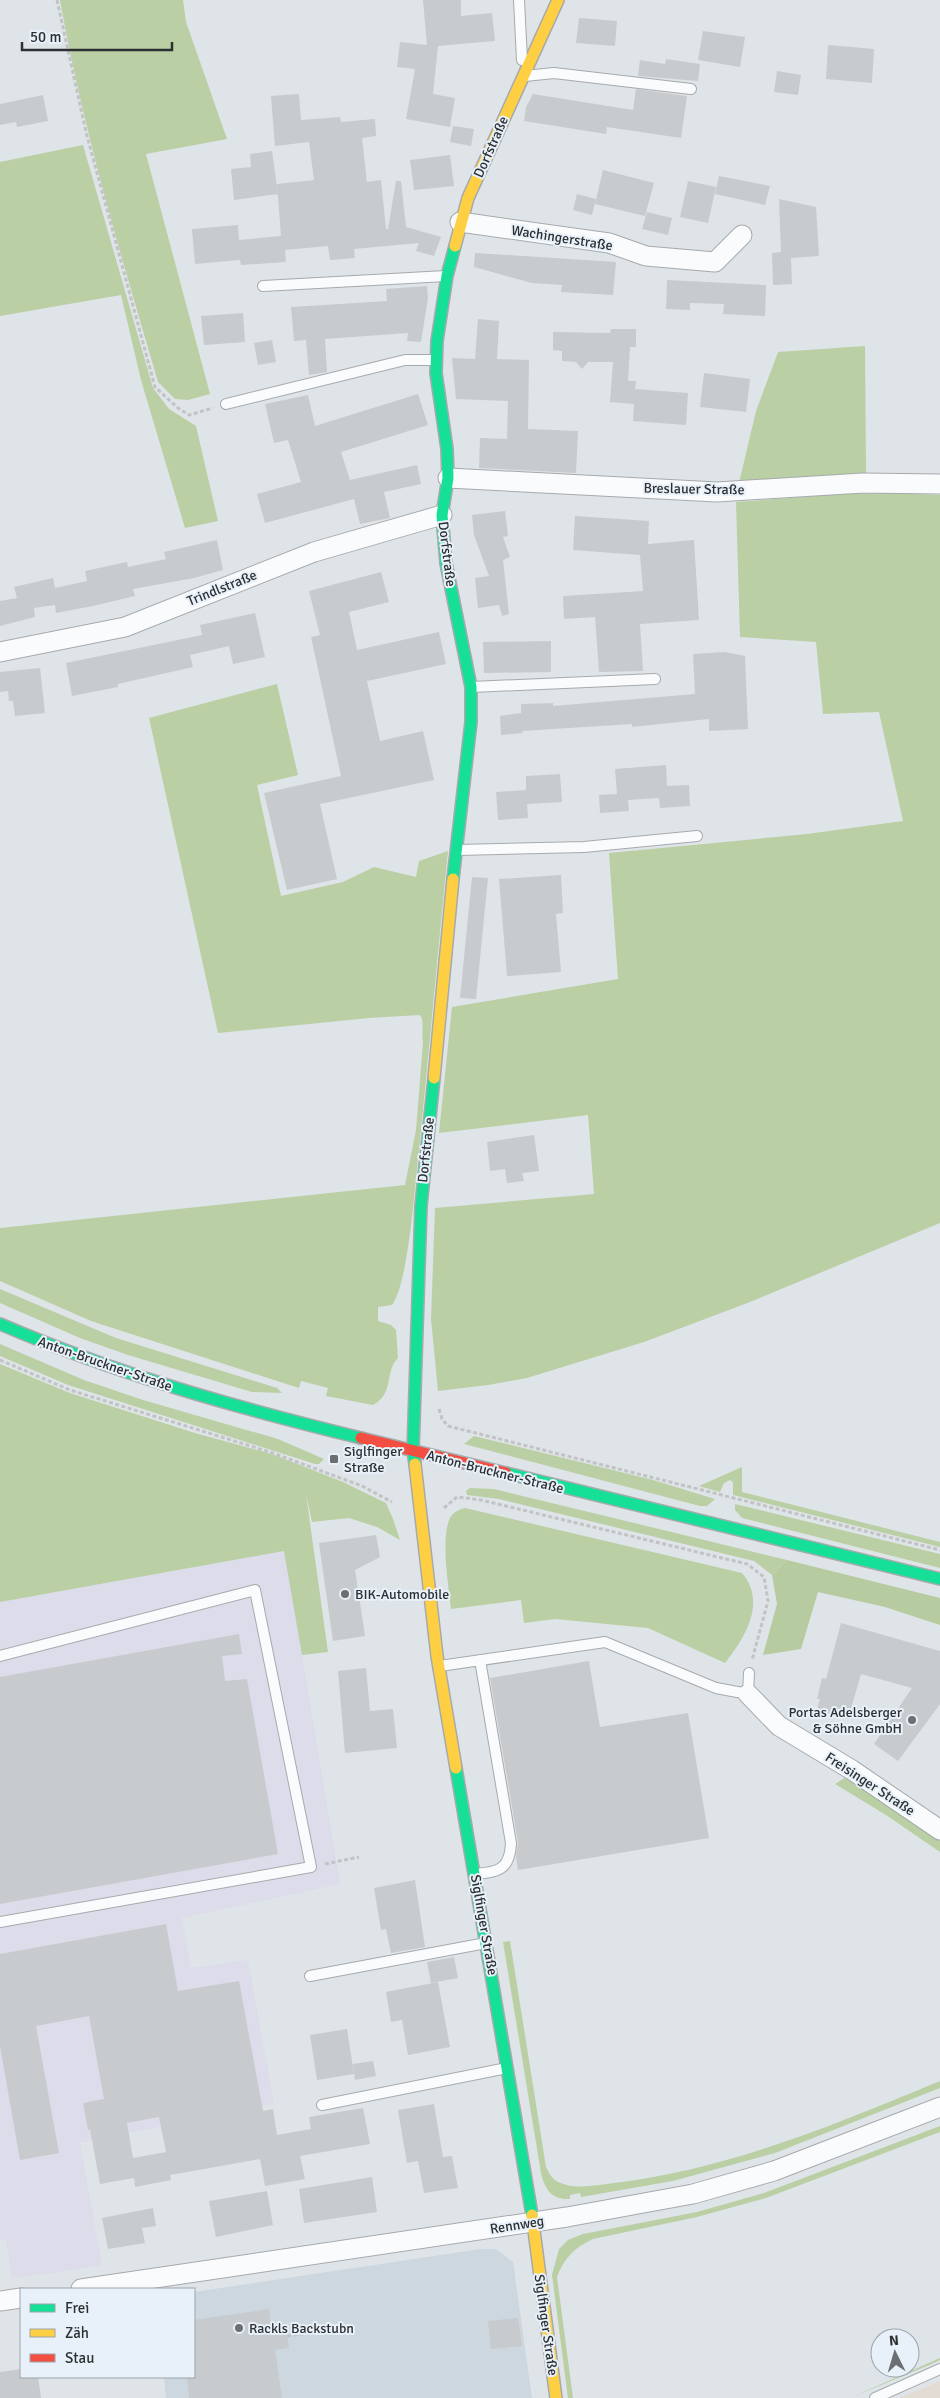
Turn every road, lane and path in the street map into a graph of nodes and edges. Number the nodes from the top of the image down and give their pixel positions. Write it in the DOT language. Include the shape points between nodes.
graph roads {
  1 [pos="56,0"];
  2 [pos="519,0"];
  3 [pos="558,0"];
  4 [pos="523,76"];
  5 [pos="691,89"];
  6 [pos="460,222"];
  7 [pos="742,235"];
  8 [pos="447,276"];
  9 [pos="263,286"];
  10 [pos="436,360"];
  11 [pos="226,404"];
  12 [pos="448,478"];
  13 [pos="940,484"];
  14 [pos="442,515"];
  15 [pos="0,652"];
  16 [pos="655,679"];
  17 [pos="471,687"];
  18 [pos="697,836"];
  19 [pos="456,850"];
  20 [pos="0,1324"];
  21 [pos="0,1360"];
  22 [pos="439,1409"];
  23 [pos="413,1452"];
  24 [pos="392,1502"];
  25 [pos="440,1511"];
  26 [pos="940,1550"];
  27 [pos="940,1579"];
  28 [pos="0,1656"];
  29 [pos="480,1660"];
  30 [pos="439,1666"];
  31 [pos="749,1673"];
  32 [pos="748,1694"];
  33 [pos="940,1830"];
  34 [pos="359,1857"];
  35 [pos="311,1867"];
  36 [pos="475,1874"];
  37 [pos="0,1922"];
  38 [pos="487,1943"];
  39 [pos="310,1976"];
  40 [pos="508,2068"];
  41 [pos="322,2105"];
  42 [pos="940,2107"];
  43 [pos="533,2222"];
  44 [pos="88,2288"];
  45 [pos="20,2298"];
  46 [pos="0,2301"];
  47 [pos="308,2333"];
  48 [pos="287,2336"];
  49 [pos="940,2369"];
  50 [pos="556,2398"];
  51 [pos="875,2398"];
  1 -- 11 [label="path" via="86,132 155,387 189,415"];
  2 -- 4 [label="lane"];
  3 -- 4 [label="street, Dorfstraße"];
  4 -- 5 [label="lane" via="554,73"];
  4 -- 6 [label="street, Dorfstraße"];
  6 -- 7 [label="street, Wachingerstraße" via="609,243 646,256 714,262"];
  6 -- 8 [label="street, Dorfstraße"];
  8 -- 9 [label="lane"];
  8 -- 10 [label="street, Dorfstraße"];
  10 -- 11 [label="lane" via="405,360"];
  10 -- 12 [label="street, Dorfstraße"];
  12 -- 13 [label="street, Breslauer Straße" via="717,492 863,482"];
  12 -- 14 [label="street, Dorfstraße"];
  14 -- 15 [label="street, Trindlstraße" via="314,552 125,627"];
  14 -- 17 [label="street, Dorfstraße" via="446,563"];
  16 -- 17 [label="lane"];
  17 -- 19 [label="street, Dorfstraße" via="471,722"];
  18 -- 19 [label="lane" via="584,847"];
  19 -- 23 [label="street, Dorfstraße" via="421,1206"];
  20 -- 23 [label="street, Anton-Bruckner-Straße" via="43,1343 190,1394"];
  21 -- 24 [label="path" via="70,1390 362,1486"];
  22 -- 26 [label="path" via="448,1426"];
  23 -- 27 [label="street, Anton-Bruckner-Straße"];
  23 -- 30 [label="street, Siglfinger Straße"];
  25 -- 31 [label="path" via="458,1498 481,1500 747,1564 764,1577 768,1601"];
  28 -- 35 [label="lane" via="255,1590"];
  29 -- 30 [label="lane"];
  29 -- 32 [label="lane" via="605,1642 716,1688"];
  29 -- 36 [label="lane" via="511,1844 506,1864 496,1872"];
  30 -- 36 [label="street, Siglfinger Straße"];
  31 -- 32 [label="lane"];
  32 -- 33 [label="street, Freisinger Straße" via="779,1726 852,1770"];
  34 -- 35 [label="path"];
  35 -- 37 [label="lane"];
  36 -- 38 [label="street, Siglfinger Straße"];
  38 -- 39 [label="lane"];
  38 -- 40 [label="street, Siglfinger Straße"];
  40 -- 41 [label="lane"];
  40 -- 43 [label="street, Siglfinger Straße"];
  42 -- 43 [label="street, Rennweg" via="774,2172 693,2194"];
  43 -- 44 [label="street, Rennweg"];
  43 -- 50 [label="street, Siglfinger Straße"];
  45 -- 46 [label="street"];
  47 -- 48 [label="path"];
  49 -- 51 [label="lane"];
}
